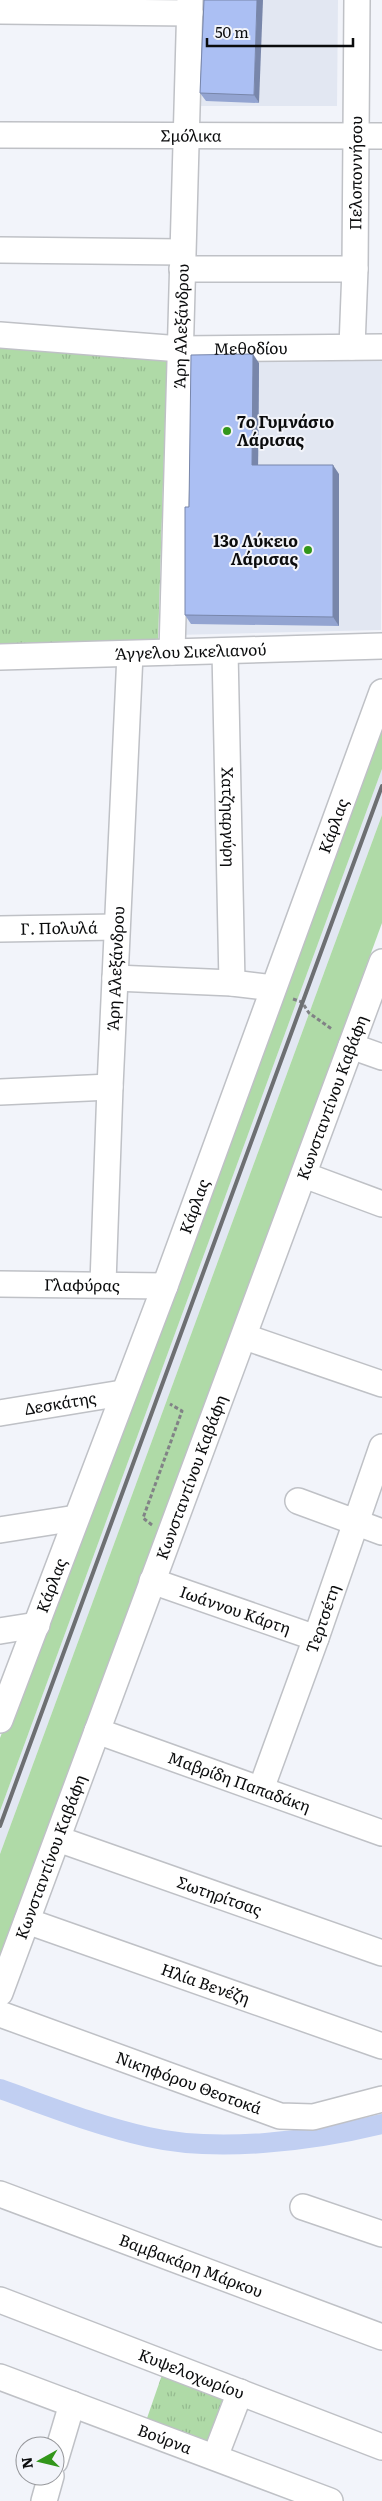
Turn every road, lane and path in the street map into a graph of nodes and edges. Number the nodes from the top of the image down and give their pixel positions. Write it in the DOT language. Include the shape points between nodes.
graph roads {
  1 [pos="356,0"];
  2 [pos="190,7"];
  3 [pos="0,11"];
  4 [pos="0,135"];
  5 [pos="355,136"];
  6 [pos="382,136"];
  7 [pos="186,137"];
  8 [pos="0,250"];
  9 [pos="182,261"];
  10 [pos="355,269"];
  11 [pos="0,335"];
  12 [pos="382,347"];
  13 [pos="181,348"];
  14 [pos="352,348"];
  15 [pos="382,646"];
  16 [pos="226,651"];
  17 [pos="172,652"];
  18 [pos="130,654"];
  19 [pos="0,657"];
  20 [pos="382,692"];
  21 [pos="116,928"];
  22 [pos="0,929"];
  23 [pos="382,962"];
  24 [pos="115,978"];
  25 [pos="232,983"];
  26 [pos="274,988"];
  27 [pos="351,1046"];
  28 [pos="382,1058"];
  29 [pos="110,1086"];
  30 [pos="0,1092"];
  31 [pos="304,1175"];
  32 [pos="382,1204"];
  33 [pos="0,1284"];
  34 [pos="103,1284"];
  35 [pos="165,1286"];
  36 [pos="244,1337"];
  37 [pos="382,1384"];
  38 [pos="122,1394"];
  39 [pos="170,1404"];
  40 [pos="0,1413"];
  41 [pos="382,1447"];
  42 [pos="298,1501"];
  43 [pos="76,1518"];
  44 [pos="357,1523"];
  45 [pos="0,1530"];
  46 [pos="382,1532"];
  47 [pos="168,1538"];
  48 [pos="152,1581"];
  49 [pos="37,1625"];
  50 [pos="0,1631"];
  51 [pos="316,1638"];
  52 [pos="0,1720"];
  53 [pos="97,1731"];
  54 [pos="261,1789"];
  55 [pos="382,1832"];
  56 [pos="58,1839"];
  57 [pos="27,1921"];
  58 [pos="382,1953"];
  59 [pos="0,1993"];
  60 [pos="0,2014"];
  61 [pos="382,2046"];
  62 [pos="382,2099"];
  63 [pos="0,2194"];
  64 [pos="303,2207"];
  65 [pos="382,2234"];
  66 [pos="0,2300"];
  67 [pos="382,2337"];
  68 [pos="0,2377"];
  69 [pos="240,2392"];
  70 [pos="72,2404"];
  71 [pos="63,2436"];
  72 [pos="382,2446"];
  73 [pos="215,2457"];
  74 [pos="48,2486"];
  75 [pos="44,2501"];
  76 [pos="330,2501"];
  1 -- 5 [label="street, Πελοποννήσου"];
  2 -- 3 [label="street"];
  2 -- 7 [label="street, Άρη Αλεξάνδρου"];
  4 -- 7 [label="street, Σμόλικα"];
  5 -- 6 [label="street, Σμόλικα"];
  5 -- 7 [label="street, Σμόλικα"];
  5 -- 10 [label="street, Πελοποννήσου"];
  7 -- 9 [label="street, Άρη Αλεξάνδρου"];
  8 -- 9 [label="street"];
  9 -- 10 [label="street"];
  9 -- 13 [label="street, Άρη Αλεξάνδρου"];
  10 -- 14 [label="street, Πελοποννήσου"];
  11 -- 13 [label="street, Μεθοδίου"];
  12 -- 14 [label="street, Μεθοδίου"];
  13 -- 14 [label="street, Μεθοδίου"];
  13 -- 17 [label="street, Άρη Αλεξάνδρου"];
  15 -- 16 [label="street, Άγγελου Σικελιανού"];
  16 -- 17 [label="street, Άγγελου Σικελιανού"];
  16 -- 25 [label="street, Χατζηαργύρη"];
  17 -- 18 [label="street, Άγγελου Σικελιανού"];
  18 -- 19 [label="street, Άγγελου Σικελιανού"];
  18 -- 21 [label="street, Άρη Αλεξάνδρου"];
  20 -- 26 [label="street, Κάρλας"];
  21 -- 22 [label="street, Γ. Πολυλά"];
  21 -- 24 [label="street, Άρη Αλεξάνδρου"];
  23 -- 27 [label="street, Κωνσταντίνου Καβάφη"];
  24 -- 25 [label="street"];
  24 -- 29 [label="street, Άρη Αλεξάνδρου"];
  25 -- 26 [label="street"];
  26 -- 27 [label="path" via="302,1002 309,1012"];
  26 -- 35 [label="street, Κάρλας"];
  27 -- 28 [label="street"];
  27 -- 31 [label="street, Κωνσταντίνου Καβάφη"];
  29 -- 30 [label="street"];
  29 -- 34 [label="street, Άρη Αλεξάνδρου"];
  31 -- 32 [label="street"];
  31 -- 36 [label="street, Κωνσταντίνου Καβάφη"];
  33 -- 34 [label="street, Γλαφύρας"];
  34 -- 35 [label="street, Γλαφύρας"];
  35 -- 38 [label="street, Κάρλας"];
  36 -- 37 [label="street"];
  36 -- 47 [label="street, Κωνσταντίνου Καβάφη"];
  38 -- 40 [label="street, Δεσκάτης"];
  38 -- 43 [label="street, Κάρλας"];
  39 -- 47 [label="path" via="182,1411 142,1518"];
  41 -- 44 [label="street, Τερτσέτη"];
  42 -- 44 [label="street"];
  43 -- 45 [label="street"];
  43 -- 49 [label="street, Κάρλας"];
  44 -- 46 [label="street"];
  44 -- 51 [label="street, Τερτσέτη"];
  47 -- 48 [label="street, Κωνσταντίνου Καβάφη"];
  48 -- 51 [label="street, Ιωάννου Κάρτη"];
  48 -- 53 [label="street, Κωνσταντίνου Καβάφη"];
  49 -- 50 [label="street"];
  49 -- 52 [label="street, Κάρλας"];
  51 -- 54 [label="street, Τερτσέτη"];
  53 -- 54 [label="street, Μαβρίδη Παπαδάκη"];
  53 -- 56 [label="street, Κωνσταντίνου Καβάφη"];
  54 -- 55 [label="street, Μαβρίδη Παπαδάκη"];
  56 -- 57 [label="street, Κωνσταντίνου Καβάφη"];
  56 -- 58 [label="street, Σωτηρίτσας"];
  57 -- 59 [label="street, Κωνσταντίνου Καβάφη"];
  57 -- 61 [label="street, Ηλία Βενέζη"];
  60 -- 62 [label="street, Νικηφόρου Θεοτοκά" via="280,2116 313,2117"];
  63 -- 67 [label="street, Βαμβακάρη Μάρκου"];
  64 -- 65 [label="street"];
  66 -- 69 [label="street, Κυψελοχωρίου"];
  68 -- 70 [label="street, Βούρνα"];
  69 -- 72 [label="street, Κυψελοχωρίου"];
  69 -- 73 [label="street"];
  70 -- 71 [label="street"];
  70 -- 73 [label="street, Βούρνα"];
  73 -- 76 [label="street, Βούρνα"];
  74 -- 75 [label="street"];
}
